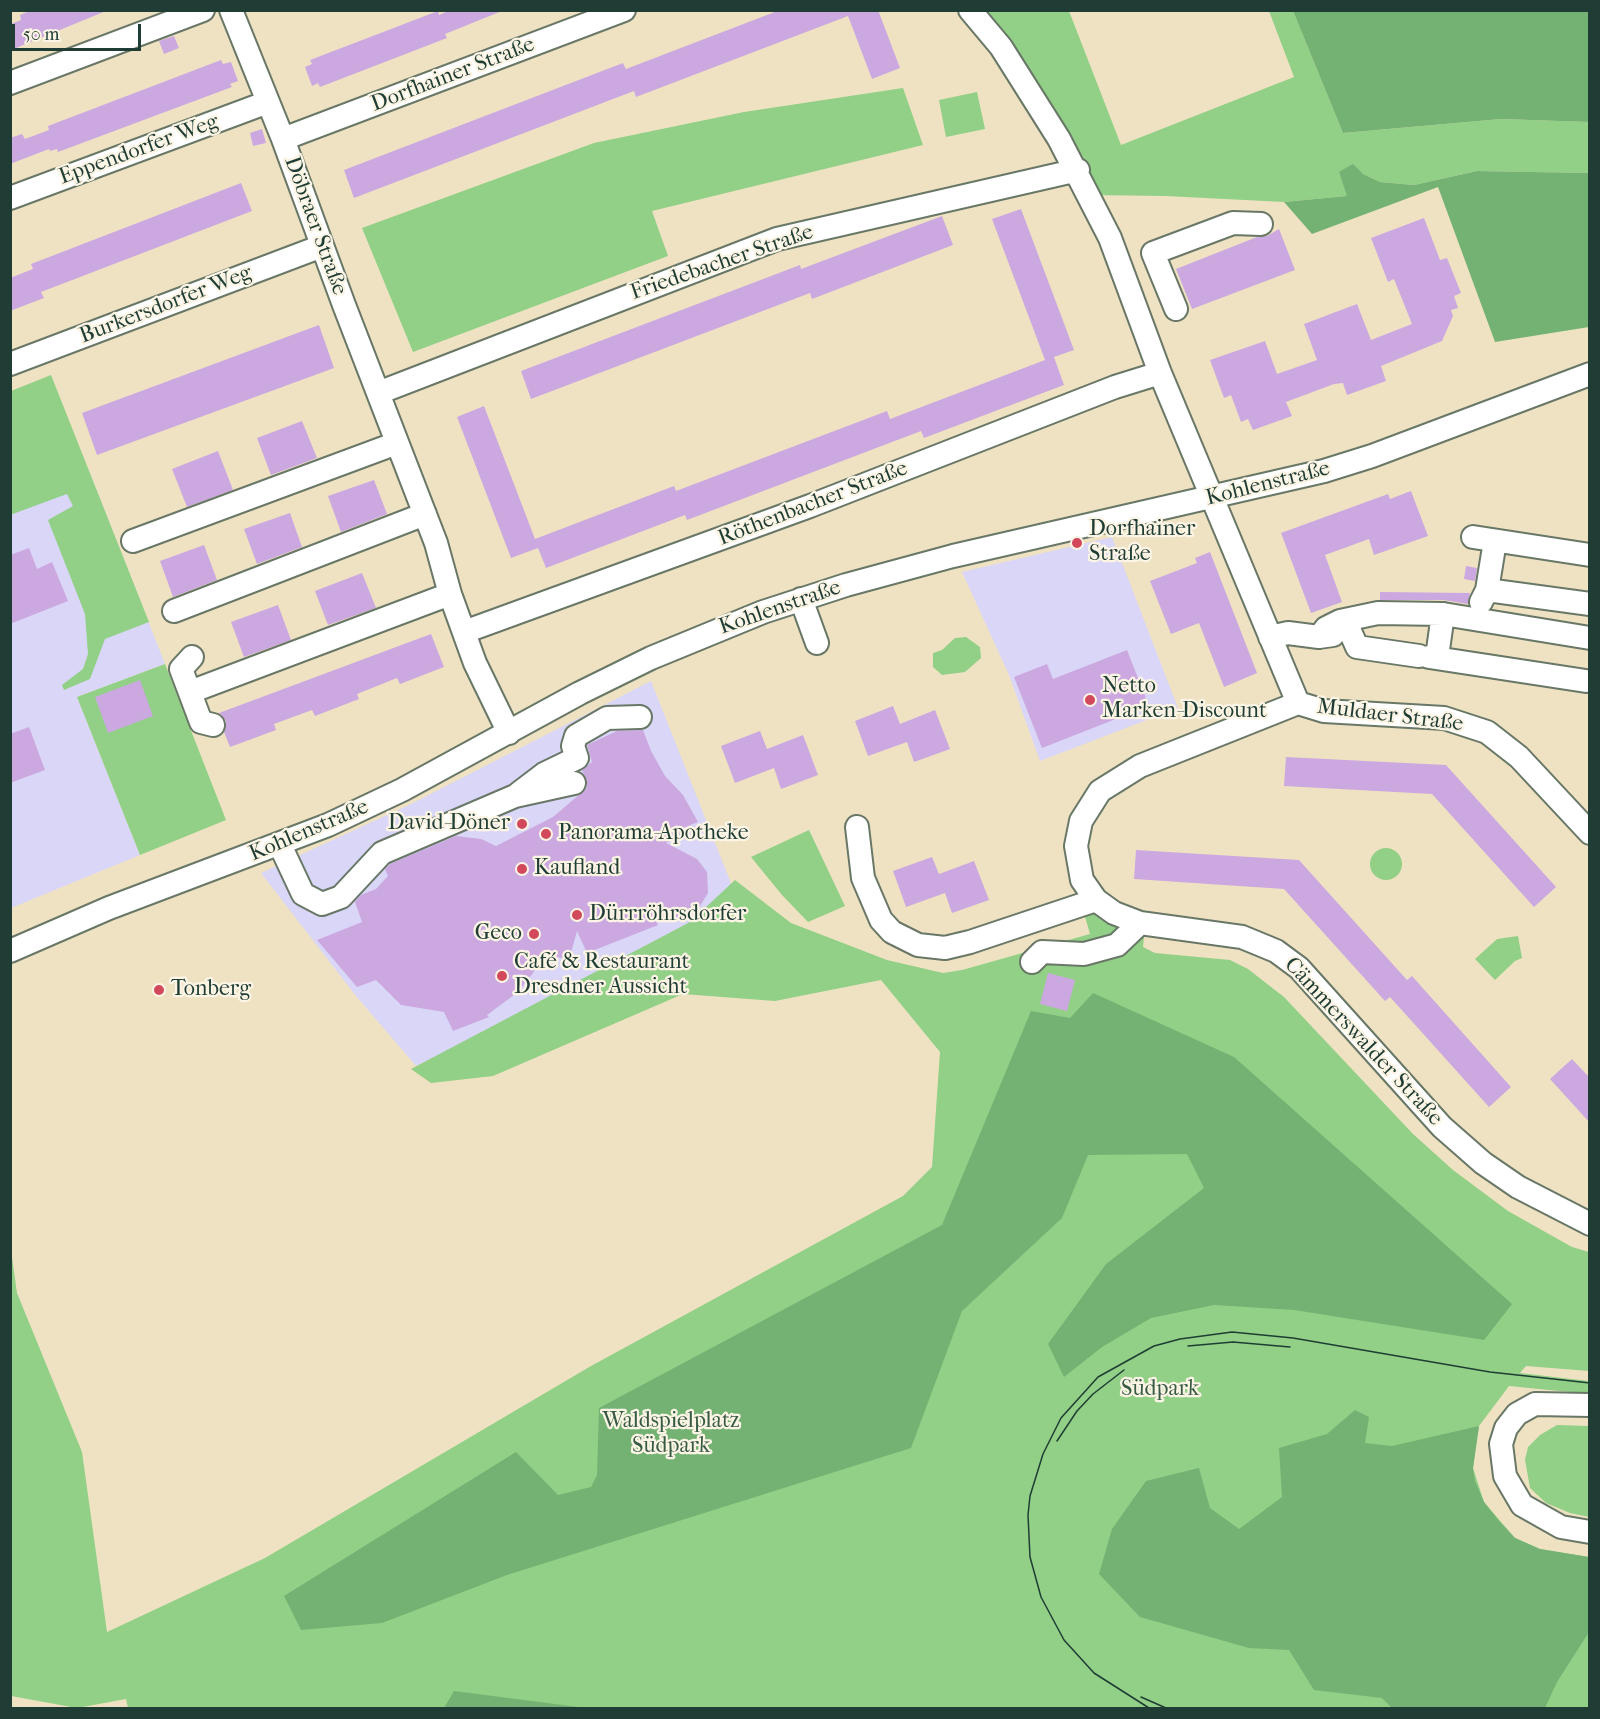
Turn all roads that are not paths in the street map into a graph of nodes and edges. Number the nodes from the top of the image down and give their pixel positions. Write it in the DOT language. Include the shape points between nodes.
graph roads {
  1 [pos="203,10"];
  2 [pos="231,10"];
  3 [pos="624,10"];
  4 [pos="970,10"];
  5 [pos="10,83"];
  6 [pos="268,102"];
  7 [pos="283,139"];
  8 [pos="1078,171"];
  9 [pos="10,198"];
  10 [pos="1261,225"];
  11 [pos="322,246"];
  12 [pos="1157,264"];
  13 [pos="1125,276"];
  14 [pos="1176,309"];
  15 [pos="10,364"];
  16 [pos="1161,373"];
  17 [pos="1590,374"];
  18 [pos="378,393"];
  19 [pos="397,443"];
  20 [pos="1213,498"];
  21 [pos="425,514"];
  22 [pos="133,542"];
  23 [pos="1590,555"];
  24 [pos="1487,590"];
  25 [pos="450,594"];
  26 [pos="801,599"];
  27 [pos="1590,604"];
  28 [pos="174,611"];
  29 [pos="1443,614"];
  30 [pos="1345,620"];
  31 [pos="1476,621"];
  32 [pos="464,632"];
  33 [pos="1279,635"];
  34 [pos="1590,638"];
  35 [pos="817,643"];
  36 [pos="192,657"];
  37 [pos="1428,657"];
  38 [pos="1586,681"];
  39 [pos="190,692"];
  40 [pos="1298,703"];
  41 [pos="640,717"];
  42 [pos="213,725"];
  43 [pos="509,733"];
  44 [pos="574,783"];
  45 [pos="515,796"];
  46 [pos="857,827"];
  47 [pos="1590,833"];
  48 [pos="280,845"];
  49 [pos="1096,900"];
  50 [pos="1140,923"];
  51 [pos="10,951"];
  52 [pos="1032,962"];
  53 [pos="1590,1224"];
  54 [pos="1590,1405"];
  55 [pos="1590,1532"];
  1 -- 5 [label="street"];
  2 -- 6 [label="street, Döbraer Straße"];
  3 -- 7 [label="street, Dorfhainer Straße"];
  4 -- 8 [label="street" via="1001,47"];
  6 -- 7 [label="street, Döbraer Straße"];
  6 -- 9 [label="street, Eppendorfer Weg"];
  7 -- 11 [label="street, Döbraer Straße"];
  8 -- 13 [label="street"];
  8 -- 18 [label="street, Friedebacher Straße" via="777,239"];
  10 -- 12 [label="street" via="1233,223 1213,230 1153,253"];
  11 -- 15 [label="street, Burkersdorfer Weg"];
  11 -- 18 [label="street, Döbraer Straße"];
  12 -- 13 [label="street"];
  12 -- 14 [label="street"];
  13 -- 16 [label="street"];
  16 -- 20 [label="street"];
  16 -- 32 [label="street, Röthenbacher Straße" via="1115,387 810,507"];
  17 -- 20 [label="street, Kohlenstraße" via="1372,456"];
  18 -- 19 [label="street, Döbraer Straße"];
  19 -- 21 [label="street, Döbraer Straße"];
  19 -- 22 [label="street"];
  20 -- 26 [label="street, Kohlenstraße" via="953,556"];
  20 -- 33 [label="street, Muldaer Straße"];
  21 -- 25 [label="street, Döbraer Straße"];
  21 -- 28 [label="street"];
  23 -- 24 [label="street" via="1484,539"];
  24 -- 27 [label="street"];
  24 -- 31 [label="street"];
  25 -- 32 [label="street, Döbraer Straße"];
  25 -- 39 [label="street"];
  26 -- 35 [label="street"];
  26 -- 43 [label="street, Kohlenstraße" via="687,642 580,693"];
  29 -- 30 [label="street" via="1378,613"];
  29 -- 31 [label="street"];
  29 -- 37 [label="street"];
  30 -- 33 [label="street" via="1345,630 1319,637"];
  30 -- 37 [label="street" via="1357,647"];
  31 -- 34 [label="street"];
  32 -- 43 [label="street, Döbraer Straße"];
  33 -- 40 [label="street, Muldaer Straße"];
  36 -- 39 [label="street" via="181,669"];
  37 -- 38 [label="street"];
  39 -- 42 [label="street" via="201,723"];
  40 -- 47 [label="street, Muldaer Straße" via="1324,711 1444,718 1487,732 1520,757"];
  40 -- 49 [label="street, Cämmerswalder Straße" via="1140,766 1100,791 1081,821 1076,846 1082,880"];
  41 -- 45 [label="street" via="607,718 576,736 573,746 577,758 544,774"];
  43 -- 48 [label="street, Kohlenstraße" via="402,790"];
  44 -- 45 [label="street"];
  45 -- 48 [label="street" via="382,853 340,897 322,903 303,894"];
  46 -- 49 [label="street" via="862,878 881,920 892,932 918,945 945,948 970,942"];
  48 -- 51 [label="street, Kohlenstraße"];
  49 -- 50 [label="street, Cämmerswalder Straße" via="1114,914"];
  50 -- 52 [label="street" via="1117,945 1084,954 1042,952"];
  50 -- 53 [label="street, Cämmerswalder Straße" via="1242,937 1276,951 1299,968 1442,1127 1483,1163 1518,1187"];
  54 -- 55 [label="street" via="1535,1404 1517,1414 1506,1428 1501,1444 1503,1468 1522,1505 1561,1527"];
}
